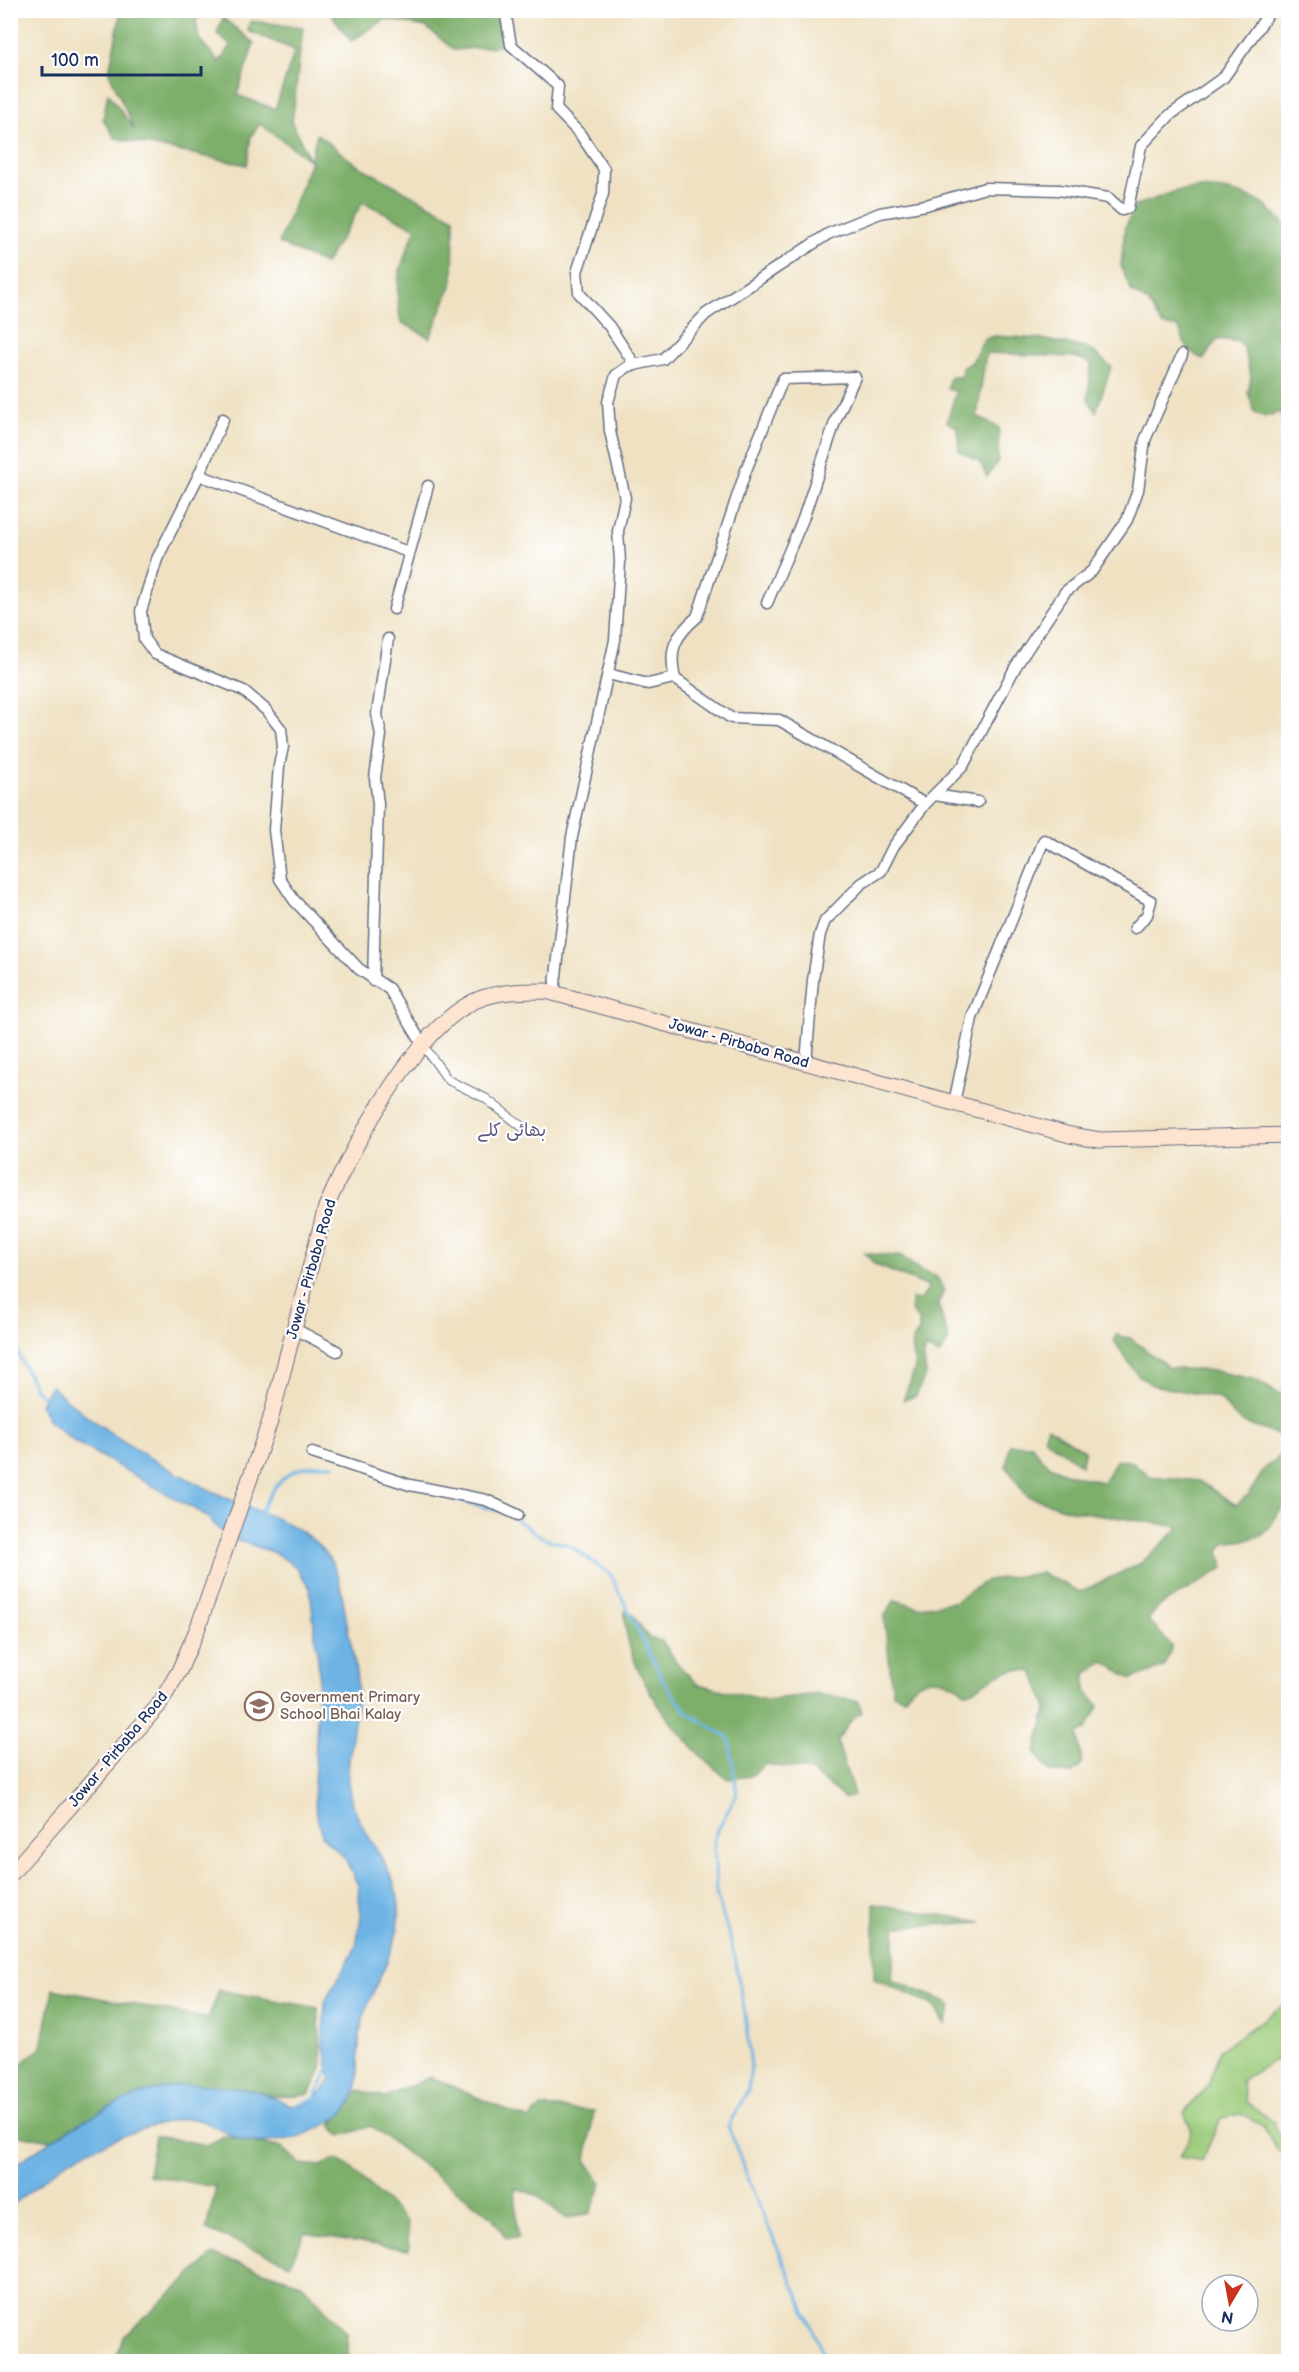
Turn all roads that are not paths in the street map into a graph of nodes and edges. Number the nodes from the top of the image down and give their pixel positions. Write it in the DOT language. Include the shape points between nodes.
graph roads {
  1 [pos="505,10"];
  2 [pos="1271,10"];
  3 [pos="1182,355"];
  4 [pos="635,365"];
  5 [pos="223,419"];
  6 [pos="199,475"];
  7 [pos="428,486"];
  8 [pos="408,552"];
  9 [pos="767,603"];
  10 [pos="394,609"];
  11 [pos="388,639"];
  12 [pos="608,674"];
  13 [pos="674,678"];
  14 [pos="935,795"];
  15 [pos="978,802"];
  16 [pos="925,804"];
  17 [pos="1135,928"];
  18 [pos="373,981"];
  19 [pos="554,993"];
  20 [pos="423,1045"];
  21 [pos="806,1062"];
  22 [pos="954,1103"];
  23 [pos="525,1129"];
  24 [pos="1288,1135"];
  25 [pos="293,1328"];
  26 [pos="337,1351"];
  27 [pos="312,1453"];
  28 [pos="518,1515"];
  29 [pos="10,1875"];
  1 -- 4 [label="street" via="511,45 558,86 555,109 580,134 604,170 603,194 577,272 579,293 609,326"];
  2 -- 4 [label="street" via="1224,77 1170,116 1141,146 1128,208 1122,210 1108,198 1059,190 985,188 880,213 828,234 706,315 663,358"];
  3 -- 14 [label="street" via="1145,440 1138,490 1127,520 1092,571 1065,592 1016,666 963,766"];
  4 -- 12 [label="street" via="616,375 608,402 609,431 625,498 618,531 615,640"];
  5 -- 6 [label="street"];
  6 -- 8 [label="street"];
  6 -- 18 [label="street" via="157,559 141,611 144,639 155,654 243,691 281,729 283,747 274,830 280,879 294,900"];
  7 -- 8 [label="street"];
  8 -- 10 [label="street"];
  9 -- 13 [label="street" via="855,377 783,379 746,470 697,617 679,634 671,660"];
  11 -- 18 [label="street" via="377,714 381,735 375,778 378,804"];
  12 -- 13 [label="street" via="648,684"];
  12 -- 19 [label="street" via="572,837"];
  13 -- 16 [label="street" via="731,718 778,720"];
  14 -- 15 [label="street"];
  14 -- 16 [label="street"];
  16 -- 21 [label="street" via="893,847 881,872 861,884 825,921 813,980"];
  17 -- 22 [label="street" via="1147,915 1150,901 1044,840 972,1017"];
  18 -- 20 [label="street" via="389,989"];
  19 -- 20 [label="main road, Jowar - Pirbaba Road" via="509,992 481,998 451,1017"];
  19 -- 21 [label="main road, Jowar - Pirbaba Road"];
  20 -- 23 [label="street" via="448,1080 485,1098"];
  20 -- 25 [label="main road, Jowar - Pirbaba Road" via="387,1095 339,1177 326,1207"];
  21 -- 22 [label="main road, Jowar - Pirbaba Road"];
  22 -- 24 [label="main road, Jowar - Pirbaba Road" via="1100,1140"];
  25 -- 26 [label="street"];
  25 -- 29 [label="main road, Jowar - Pirbaba Road" via="270,1421 179,1671 159,1705"];
  27 -- 28 [label="street" via="410,1485 486,1500"];
}
